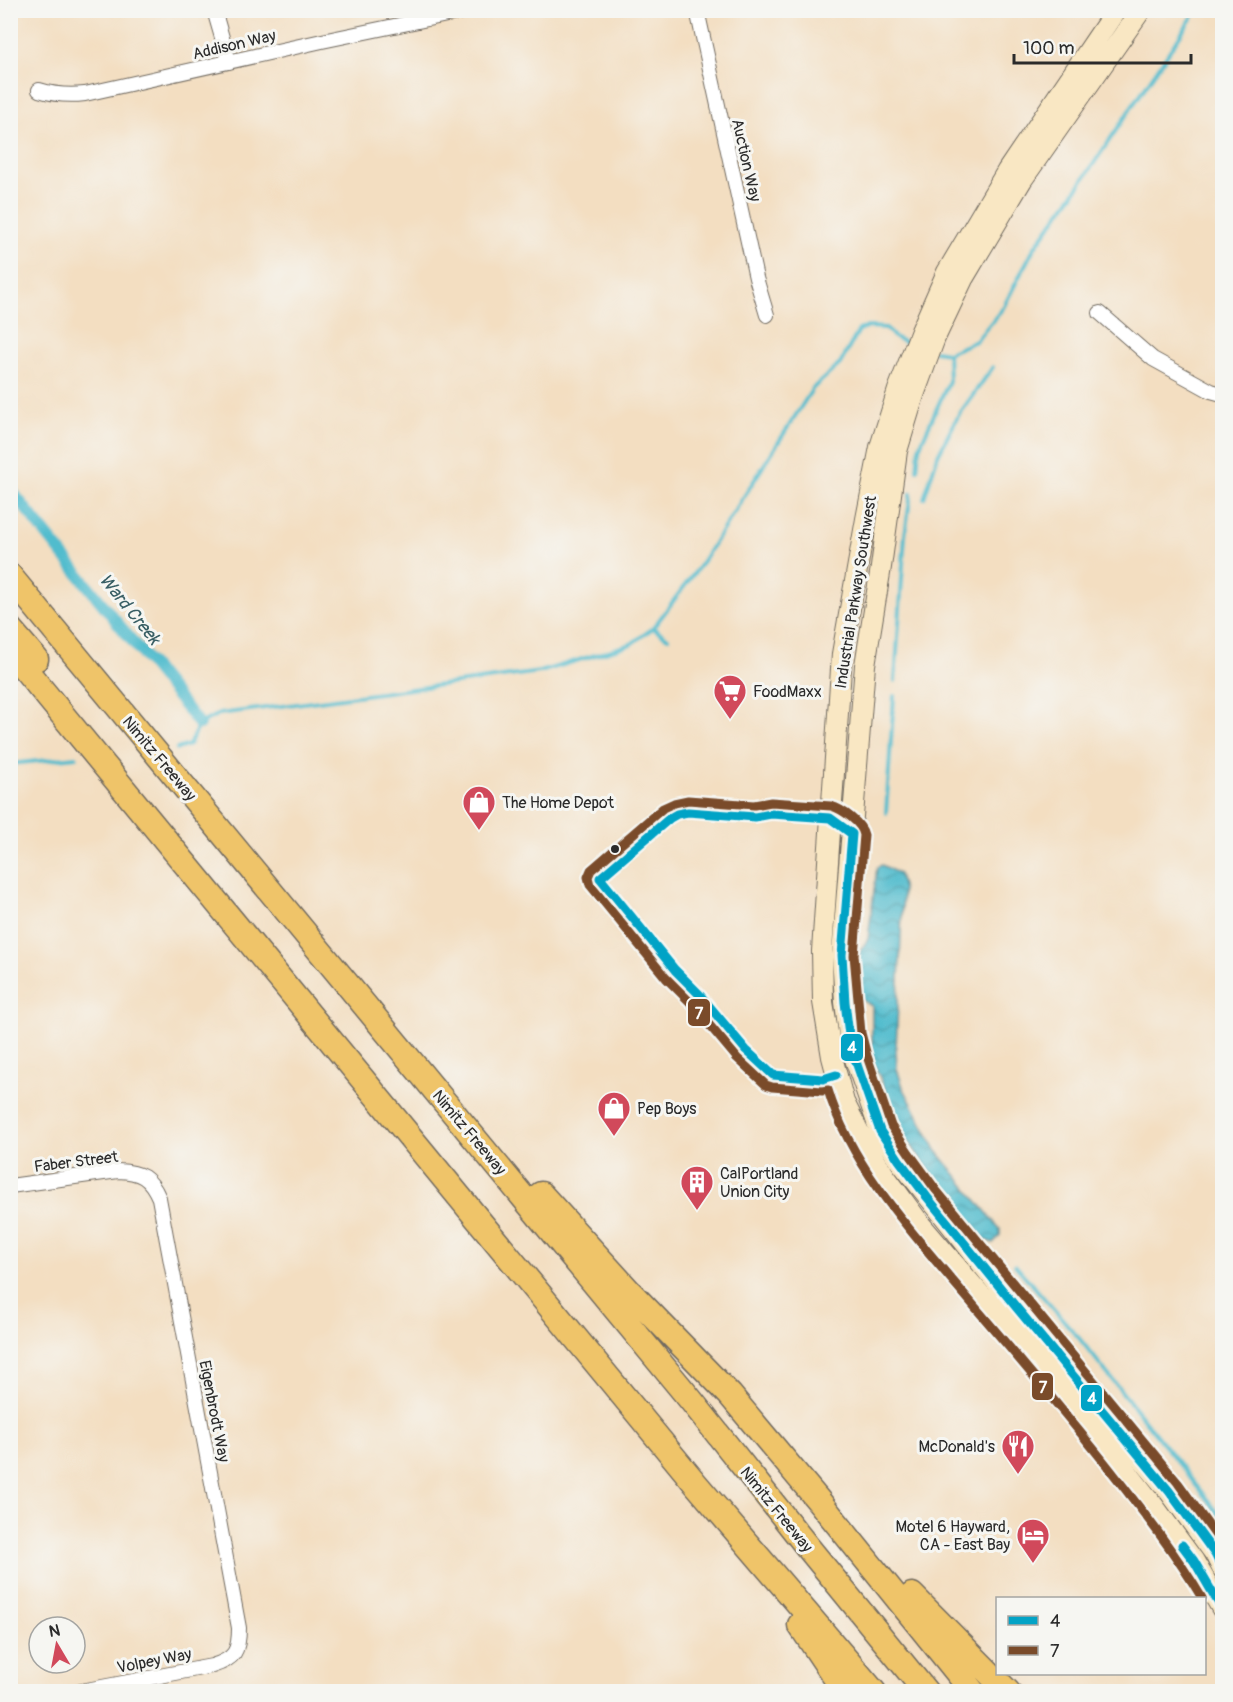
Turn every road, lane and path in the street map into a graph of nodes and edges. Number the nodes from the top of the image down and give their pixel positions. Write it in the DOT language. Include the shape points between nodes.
graph roads {
  1 [pos="214,10"];
  2 [pos="471,10"];
  3 [pos="697,10"];
  4 [pos="1116,10"];
  5 [pos="1141,10"];
  6 [pos="229,62"];
  7 [pos="39,90"];
  8 [pos="955,275"];
  9 [pos="1100,313"];
  10 [pos="766,315"];
  11 [pos="906,393"];
  12 [pos="1222,394"];
  13 [pos="10,576"];
  14 [pos="10,602"];
  15 [pos="10,629"];
  16 [pos="10,651"];
  17 [pos="842,654"];
  18 [pos="865,665"];
  19 [pos="457,1116"];
  20 [pos="145,1177"];
  21 [pos="10,1186"];
  22 [pos="981,1264"];
  23 [pos="961,1271"];
  24 [pos="690,1399"];
  25 [pos="695,1483"];
  26 [pos="818,1500"];
  27 [pos="718,1509"];
  28 [pos="1222,1568"];
  29 [pos="1222,1610"];
  30 [pos="801,1616"];
  31 [pos="235,1654"];
  32 [pos="76,1692"];
  33 [pos="845,1692"];
  34 [pos="874,1692"];
  35 [pos="926,1692"];
  36 [pos="973,1692"];
  37 [pos="1008,1692"];
  1 -- 6 [label="street"];
  2 -- 6 [label="street, Addison Way"];
  3 -- 10 [label="street, Auction Way"];
  4 -- 8 [label="main road, Industrial Parkway Southwest" via="1007,171"];
  5 -- 8 [label="main road, Industrial Parkway Southwest"];
  6 -- 7 [label="street, Addison Way" via="85,94 68,96"];
  8 -- 11 [label="main road, Industrial Parkway Southwest" via="921,331"];
  9 -- 12 [label="street" via="1153,359"];
  11 -- 17 [label="main road, Industrial Parkway Southwest" via="880,447"];
  11 -- 18 [label="main road, Industrial Parkway Southwest"];
  13 -- 19 [label="highway, Nimitz Freeway"];
  14 -- 24 [label="highway" via="647,1372 665,1393"];
  15 -- 27 [label="highway" via="718,1487"];
  16 -- 25 [label="highway"];
  17 -- 18 [label="main road"];
  17 -- 23 [label="main road, Industrial Parkway Southwest" via="822,951 823,1002 832,1057 844,1102 865,1144 921,1225"];
  18 -- 22 [label="main road, Industrial Parkway Southwest" via="842,955 849,1035 880,1131 908,1173"];
  19 -- 24 [label="highway, Nimitz Freeway"];
  19 -- 26 [label="highway" via="486,1129 629,1291 730,1395"];
  20 -- 21 [label="street, Faber Street" via="118,1171"];
  20 -- 31 [label="street, Eigenbrodt Way" via="159,1198 239,1628"];
  22 -- 23 [label="main road"];
  22 -- 28 [label="main road, Industrial Parkway Southwest" via="1169,1491"];
  23 -- 29 [label="main road, Industrial Parkway Southwest" via="1153,1505 1194,1561"];
  24 -- 35 [label="highway, Nimitz Freeway"];
  25 -- 27 [label="highway"];
  25 -- 30 [label="highway" via="700,1504"];
  26 -- 36 [label="highway"];
  26 -- 37 [label="highway"];
  27 -- 30 [label="highway"];
  30 -- 33 [label="highway"];
  30 -- 34 [label="highway"];
  31 -- 32 [label="street, Volpey Way" via="212,1666"];
}
